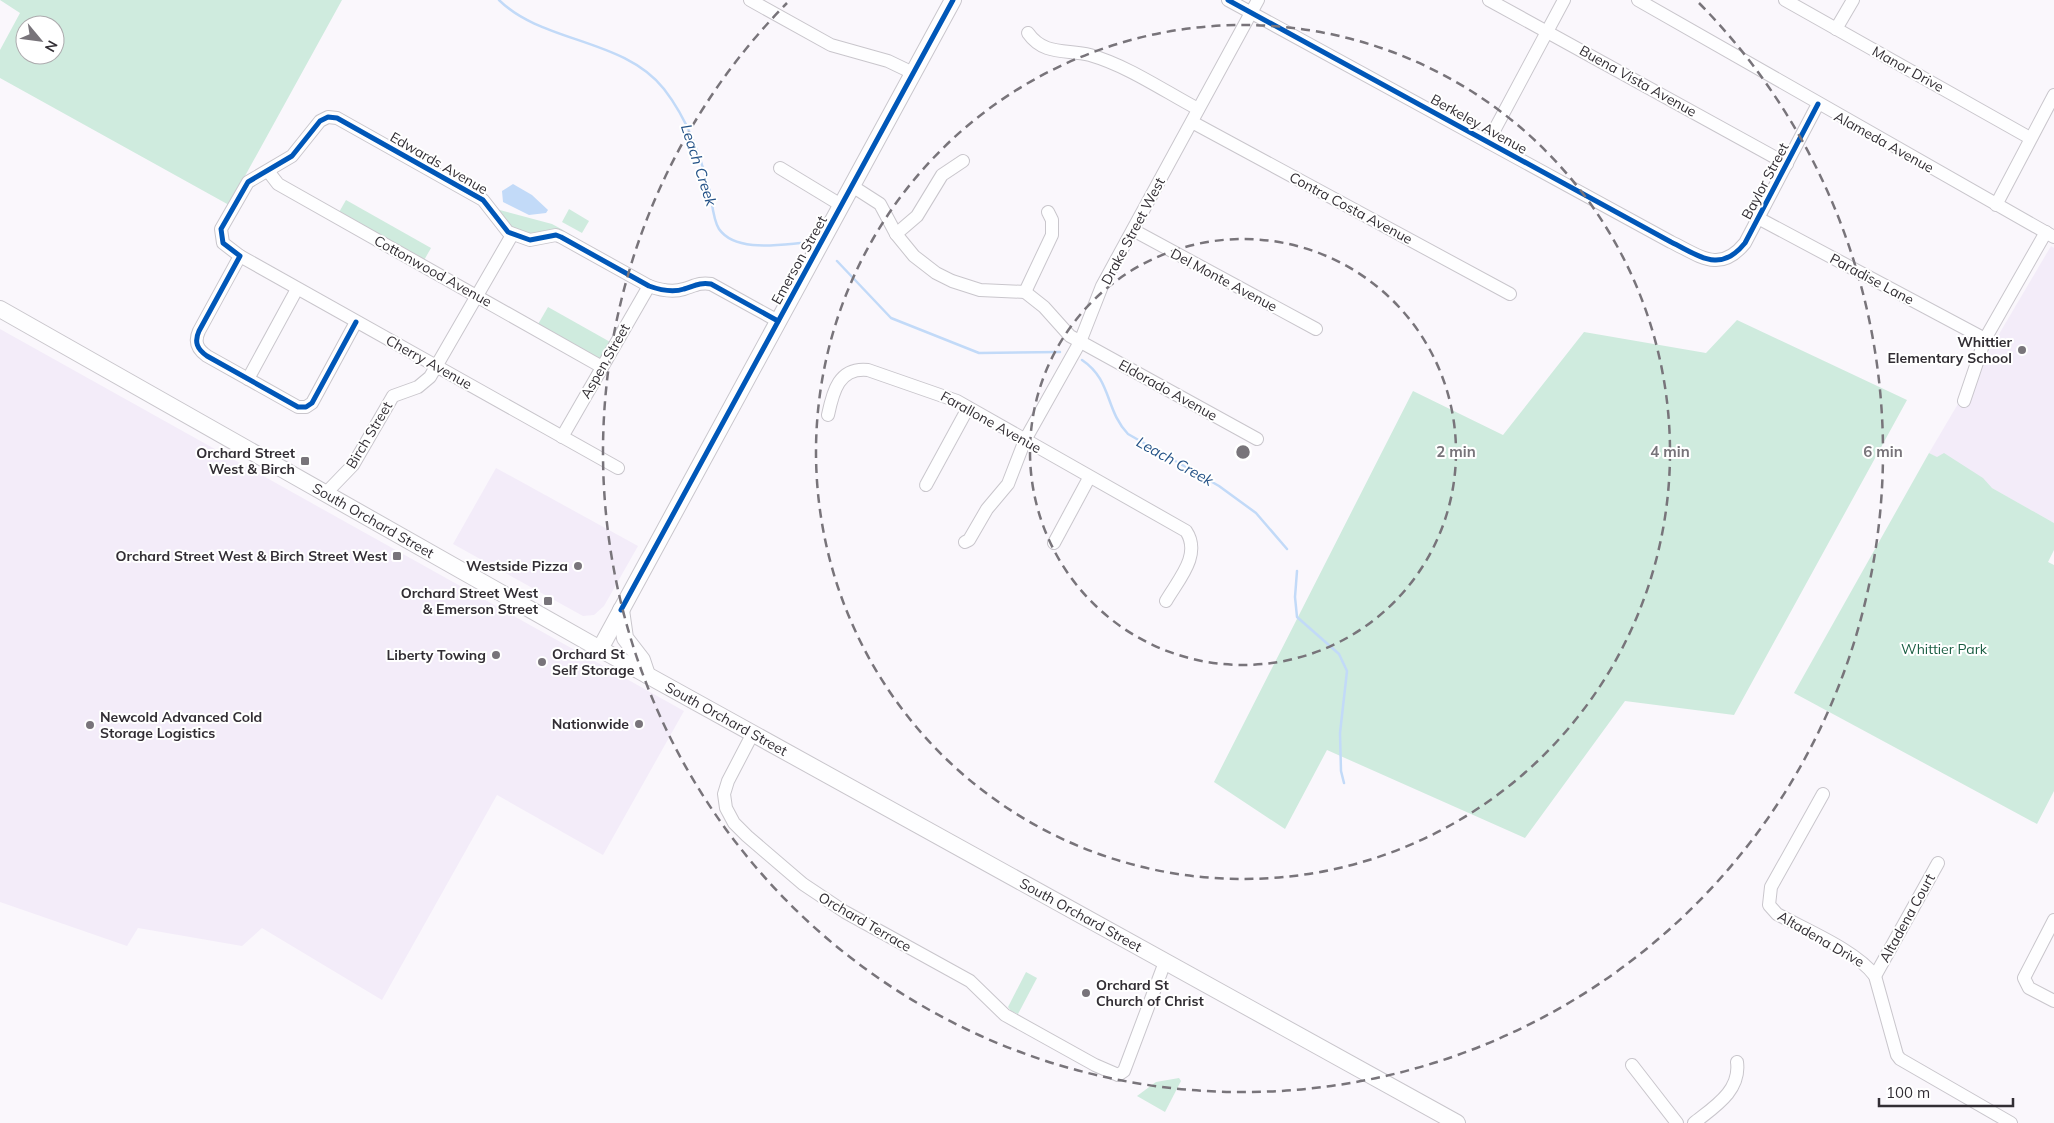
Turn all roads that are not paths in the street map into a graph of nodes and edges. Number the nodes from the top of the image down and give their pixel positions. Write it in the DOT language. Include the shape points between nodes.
graph roads {
  1 [pos="750,0"];
  2 [pos="953,0"];
  3 [pos="1228,0"];
  4 [pos="1258,0"];
  5 [pos="1488,0"];
  6 [pos="1564,0"];
  7 [pos="1638,0"];
  8 [pos="1785,0"];
  9 [pos="1852,0"];
  10 [pos="1251,13"];
  11 [pos="1836,29"];
  12 [pos="1547,32"];
  13 [pos="1028,33"];
  14 [pos="913,73"];
  15 [pos="2054,96"];
  16 [pos="1818,104"];
  17 [pos="1198,109"];
  18 [pos="323,119"];
  19 [pos="1192,122"];
  20 [pos="2030,138"];
  21 [pos="1488,142"];
  22 [pos="963,161"];
  23 [pos="1787,164"];
  24 [pos="780,168"];
  25 [pos="268,171"];
  26 [pos="852,186"];
  27 [pos="841,205"];
  28 [pos="1996,205"];
  29 [pos="1048,212"];
  30 [pos="1758,218"];
  31 [pos="1133,230"];
  32 [pos="896,234"];
  33 [pos="512,235"];
  34 [pos="2050,235"];
  35 [pos="240,256"];
  36 [pos="1723,261"];
  37 [pos="649,286"];
  38 [pos="297,288"];
  39 [pos="1025,292"];
  40 [pos="1510,294"];
  41 [pos="478,296"];
  42 [pos="0,309"];
  43 [pos="778,321"];
  44 [pos="356,322"];
  45 [pos="1316,330"];
  46 [pos="1985,339"];
  47 [pos="1080,342"];
  48 [pos="437,366"];
  49 [pos="602,367"];
  50 [pos="248,379"];
  51 [pos="1964,400"];
  52 [pos="968,408"];
  53 [pos="828,415"];
  54 [pos="562,437"];
  55 [pos="1257,439"];
  56 [pos="1025,440"];
  57 [pos="618,468"];
  58 [pos="1089,478"];
  59 [pos="926,485"];
  60 [pos="326,493"];
  61 [pos="966,542"];
  62 [pos="1054,543"];
  63 [pos="1166,601"];
  64 [pos="621,610"];
  65 [pos="600,649"];
  66 [pos="647,675"];
  67 [pos="752,733"];
  68 [pos="1823,794"];
  69 [pos="1938,863"];
  70 [pos="2054,920"];
  71 [pos="1164,962"];
  72 [pos="1876,976"];
  73 [pos="2054,1001"];
  74 [pos="1738,1062"];
  75 [pos="1632,1065"];
  76 [pos="1457,1123"];
  77 [pos="1677,1123"];
  78 [pos="1694,1123"];
  79 [pos="2011,1123"];
  1 -- 14 [label="street" via="831,45 888,61"];
  2 -- 14 [label="main road, Emerson Street"];
  3 -- 10 [label="street, Berkeley Avenue"];
  4 -- 10 [label="street"];
  5 -- 12 [label="street, Buena Vista Avenue"];
  6 -- 12 [label="street"];
  7 -- 16 [label="street, Alameda Avenue"];
  8 -- 11 [label="street, Manor Drive"];
  9 -- 11 [label="street"];
  10 -- 17 [label="street"];
  10 -- 21 [label="street, Berkeley Avenue"];
  11 -- 20 [label="street, Manor Drive"];
  12 -- 21 [label="street"];
  12 -- 23 [label="street, Buena Vista Avenue"];
  13 -- 17 [label="street" via="1048,49 1106,61"];
  14 -- 26 [label="main road, Emerson Street"];
  15 -- 20 [label="street"];
  16 -- 23 [label="street, Baylor Street"];
  16 -- 28 [label="street, Alameda Avenue"];
  17 -- 19 [label="street, Drake Street West"];
  18 -- 25 [label="street, Cherry Avenue" via="292,156"];
  18 -- 33 [label="street, Edwards Avenue" via="337,118 483,200 501,226"];
  19 -- 31 [label="street, Drake Street West"];
  19 -- 40 [label="street, Contra Costa Avenue"];
  20 -- 28 [label="street"];
  21 -- 36 [label="street, Berkeley Avenue" via="1671,242 1704,258"];
  22 -- 32 [label="street" via="942,175 917,216"];
  23 -- 30 [label="street, Baylor Street"];
  24 -- 27 [label="street"];
  25 -- 35 [label="street, Cherry Avenue" via="248,182 221,229 223,243"];
  25 -- 41 [label="street, Cottonwood Avenue" via="278,184"];
  26 -- 27 [label="main road, Emerson Street"];
  26 -- 32 [label="street" via="880,204"];
  27 -- 43 [label="main road, Emerson Street"];
  28 -- 34 [label="street, Alameda Avenue"];
  29 -- 39 [label="street" via="1052,220 1052,234"];
  30 -- 36 [label="street, Baylor Street" via="1740,249"];
  30 -- 46 [label="street, Paradise Lane"];
  31 -- 45 [label="street, Del Monte Avenue"];
  31 -- 47 [label="street, Drake Street West" via="1102,286"];
  32 -- 39 [label="street" via="914,256 952,281 980,290"];
  33 -- 37 [label="street" via="530,240 561,237"];
  33 -- 41 [label="street, Birch Street"];
  34 -- 46 [label="street"];
  35 -- 38 [label="street, Cherry Avenue"];
  35 -- 50 [label="street" via="196,341 199,350"];
  37 -- 43 [label="street" via="673,291 711,284"];
  37 -- 49 [label="street, Aspen Street"];
  38 -- 44 [label="street, Cherry Avenue"];
  38 -- 50 [label="street"];
  39 -- 47 [label="street, Eldorado Avenue" via="1044,306 1063,330"];
  41 -- 48 [label="street, Birch Street"];
  41 -- 49 [label="street, Cottonwood Avenue"];
  42 -- 60 [label="main road, South Orchard Street"];
  43 -- 64 [label="main road, Emerson Street"];
  44 -- 48 [label="street, Cherry Avenue"];
  44 -- 50 [label="street" via="310,405 298,407"];
  46 -- 51 [label="street"];
  47 -- 55 [label="street, Eldorado Avenue"];
  47 -- 56 [label="street, Drake Street West"];
  48 -- 54 [label="street, Cherry Avenue"];
  48 -- 60 [label="street, Birch Street" via="425,383 393,396 353,465"];
  49 -- 54 [label="street, Aspen Street"];
  52 -- 53 [label="street, Farallone Avenue" via="929,390 859,369 844,376 832,396"];
  52 -- 56 [label="street, Farallone Avenue"];
  52 -- 59 [label="street"];
  54 -- 57 [label="street, Cherry Avenue"];
  56 -- 58 [label="street, Farallone Avenue"];
  56 -- 61 [label="street, Drake Street West" via="1008,484"];
  58 -- 62 [label="street"];
  58 -- 63 [label="street, Farallone Avenue" via="1182,528 1190,537 1192,557"];
  60 -- 65 [label="main road, South Orchard Street"];
  64 -- 65 [label="main road, Emerson Street"];
  64 -- 66 [label="main road" via="625,638 642,660"];
  65 -- 66 [label="main road, South Orchard Street"];
  66 -- 67 [label="main road, South Orchard Street"];
  67 -- 71 [label="main road, South Orchard Street"];
  67 -- 71 [label="street, Orchard Terrace" via="724,794 731,818 746,836 803,884 845,912 970,981 997,1009 1087,1060 1114,1074 1124,1071"];
  68 -- 72 [label="street, Altadena Drive" via="1771,887 1769,905 1777,914 1865,963"];
  69 -- 72 [label="street, Altadena Court"];
  70 -- 73 [label="street" via="2024,978 2029,988"];
  71 -- 76 [label="main road, South Orchard Street"];
  72 -- 79 [label="street, Altadena Court" via="1900,1060"];
  74 -- 78 [label="street" via="1738,1075 1732,1087 1718,1104"];
  75 -- 77 [label="street"];
}
